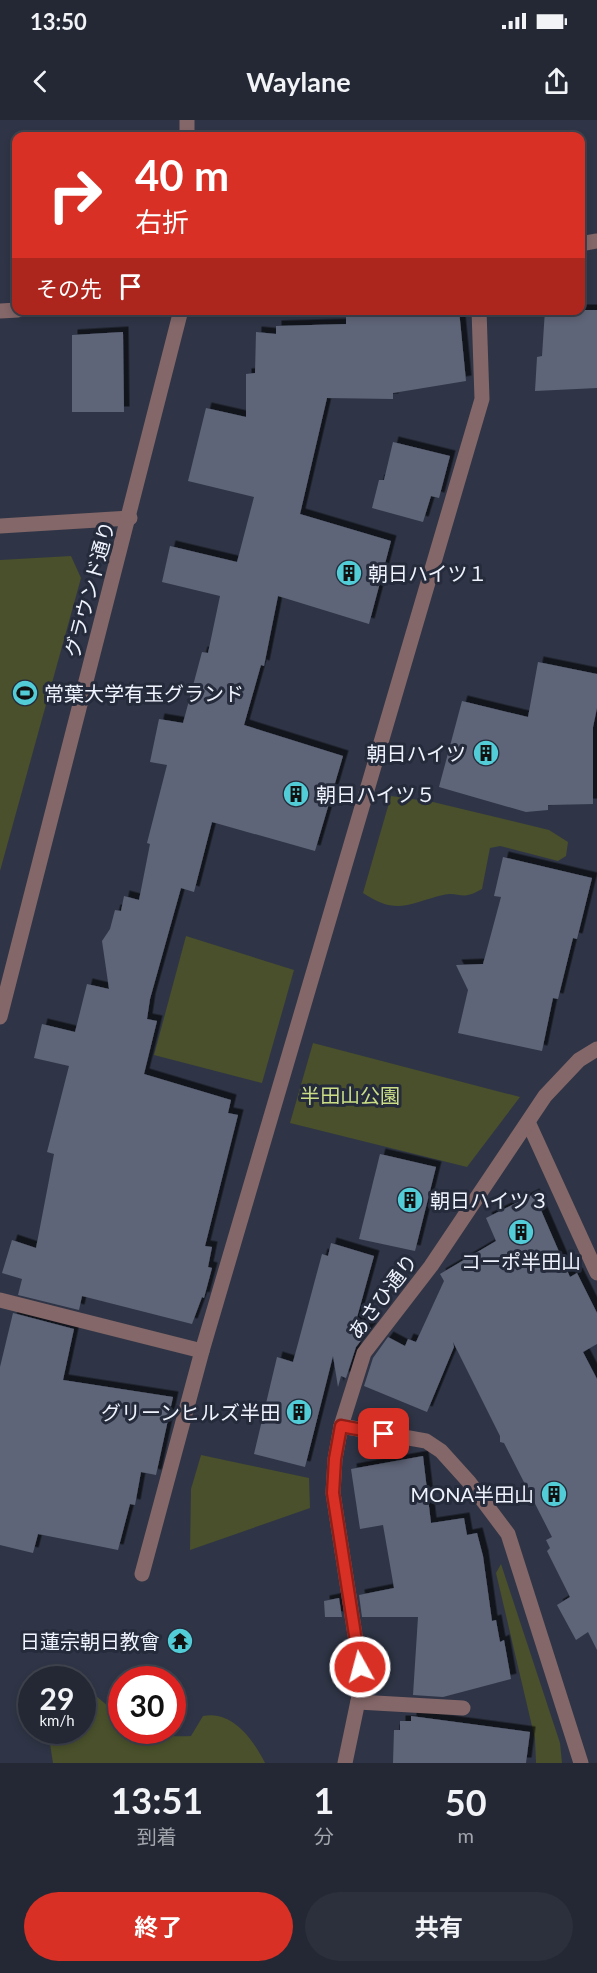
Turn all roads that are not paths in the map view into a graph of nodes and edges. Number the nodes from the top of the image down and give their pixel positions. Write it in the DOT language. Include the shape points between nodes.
graph roads {
  1 [pos="180,315"];
  2 [pos="479,315"];
  3 [pos="130,518"];
  4 [pos="0,526"];
  5 [pos="0,1017"];
  6 [pos="597,1049"];
  7 [pos="529,1124"];
  8 [pos="597,1273"];
  9 [pos="0,1300"];
  10 [pos="202,1351"];
  11 [pos="341,1426"];
  12 [pos="142,1574"];
  13 [pos="358,1702"];
  14 [pos="463,1708"];
  15 [pos="345,1763"];
  16 [pos="581,1763"];
  1 -- 3 [label="street, グラウンド通り"];
  2 -- 10 [label="street" via="482,399"];
  3 -- 4 [label="street"];
  3 -- 5 [label="street, グラウンド通り"];
  6 -- 7 [label="street, あさひ通り" via="563,1075"];
  7 -- 8 [label="street"];
  7 -- 11 [label="street, あさひ通り" via="431,1266 372,1338"];
  9 -- 10 [label="street"];
  10 -- 12 [label="street"];
  11 -- 13 [label="street, あさひ通り" via="333,1493 360,1667"];
  11 -- 16 [label="street" via="426,1441 441,1451 469,1482 508,1534"];
  13 -- 14 [label="street"];
  13 -- 15 [label="street, あさひ通り"];
}
